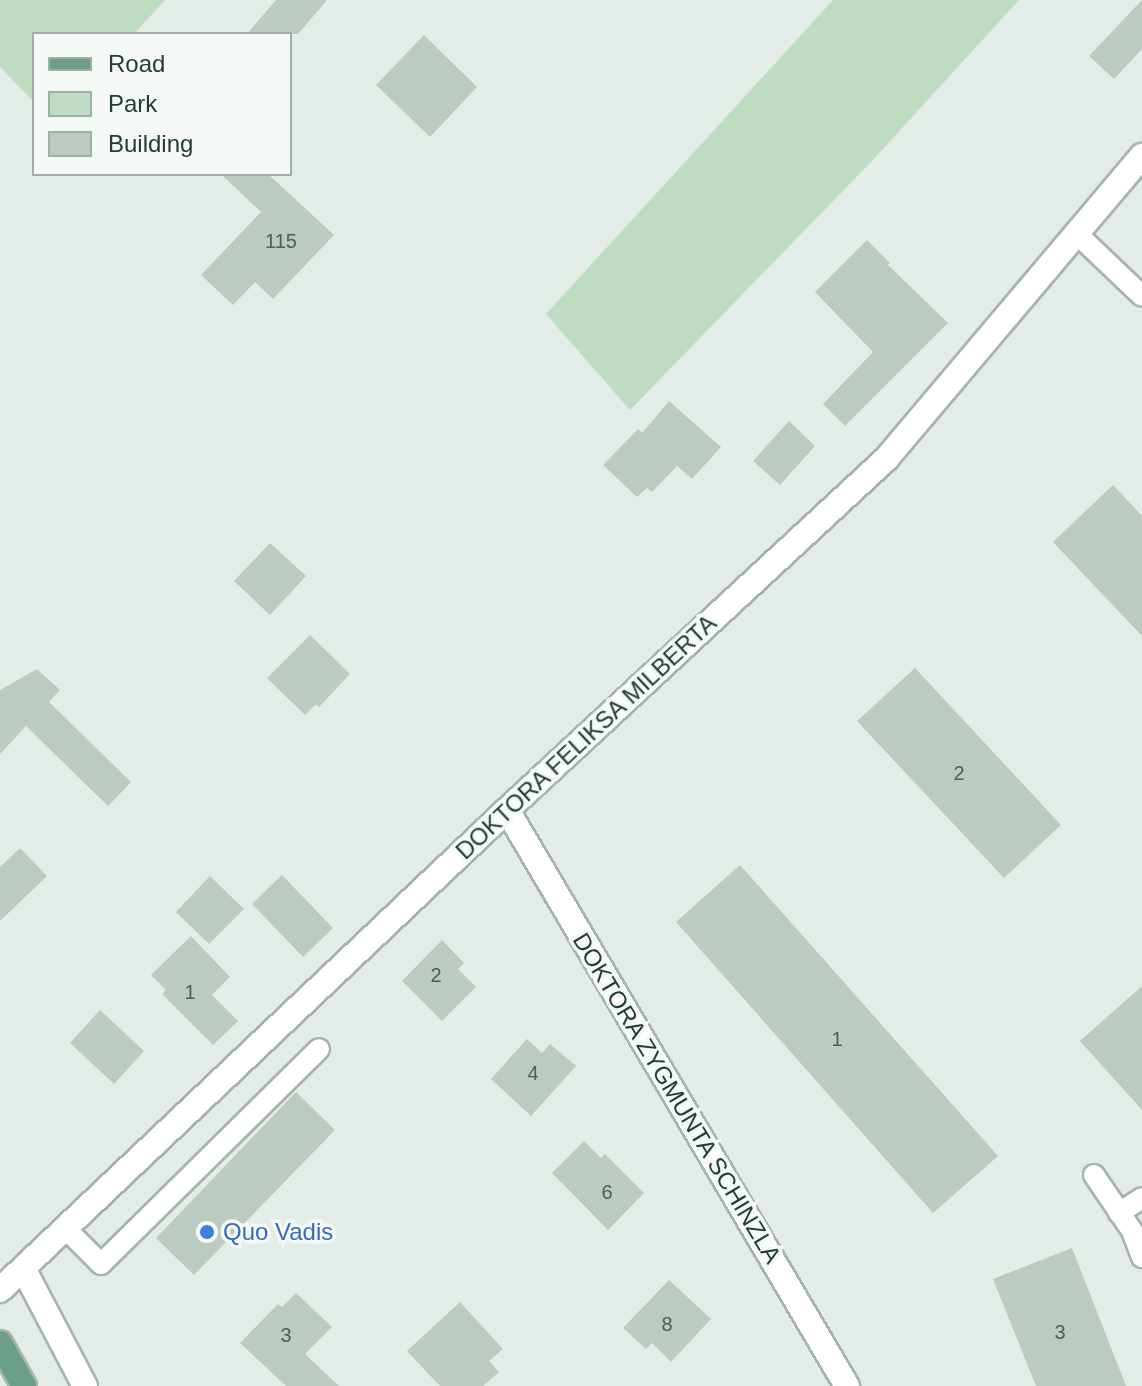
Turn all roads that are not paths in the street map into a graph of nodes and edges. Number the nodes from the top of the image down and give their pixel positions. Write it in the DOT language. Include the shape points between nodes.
graph roads {
  1 [pos="1142,156"];
  2 [pos="1078,235"];
  3 [pos="1142,296"];
  4 [pos="507,810"];
  5 [pos="319,1049"];
  6 [pos="1094,1175"];
  7 [pos="1142,1198"];
  8 [pos="1119,1213"];
  9 [pos="67,1230"];
  10 [pos="1142,1257"];
  11 [pos="24,1270"];
  12 [pos="0,1290"];
  13 [pos="0,1343"];
  14 [pos="24,1386"];
  15 [pos="85,1386"];
  16 [pos="847,1386"];
  1 -- 2 [label="street, DOKTORA FELIKSA MILBERTA"];
  2 -- 3 [label="lane"];
  2 -- 4 [label="street, DOKTORA FELIKSA MILBERTA" via="886,459"];
  4 -- 9 [label="street, DOKTORA FELIKSA MILBERTA"];
  4 -- 16 [label="street, DOKTORA ZYGMUNTA SCHINZLA"];
  5 -- 9 [label="lane" via="101,1264"];
  6 -- 8 [label="lane"];
  7 -- 8 [label="lane"];
  8 -- 10 [label="lane"];
  9 -- 11 [label="street, DOKTORA FELIKSA MILBERTA"];
  11 -- 12 [label="street, DOKTORA FELIKSA MILBERTA"];
  11 -- 15 [label="street"];
  13 -- 14 [label="main road"];
}
